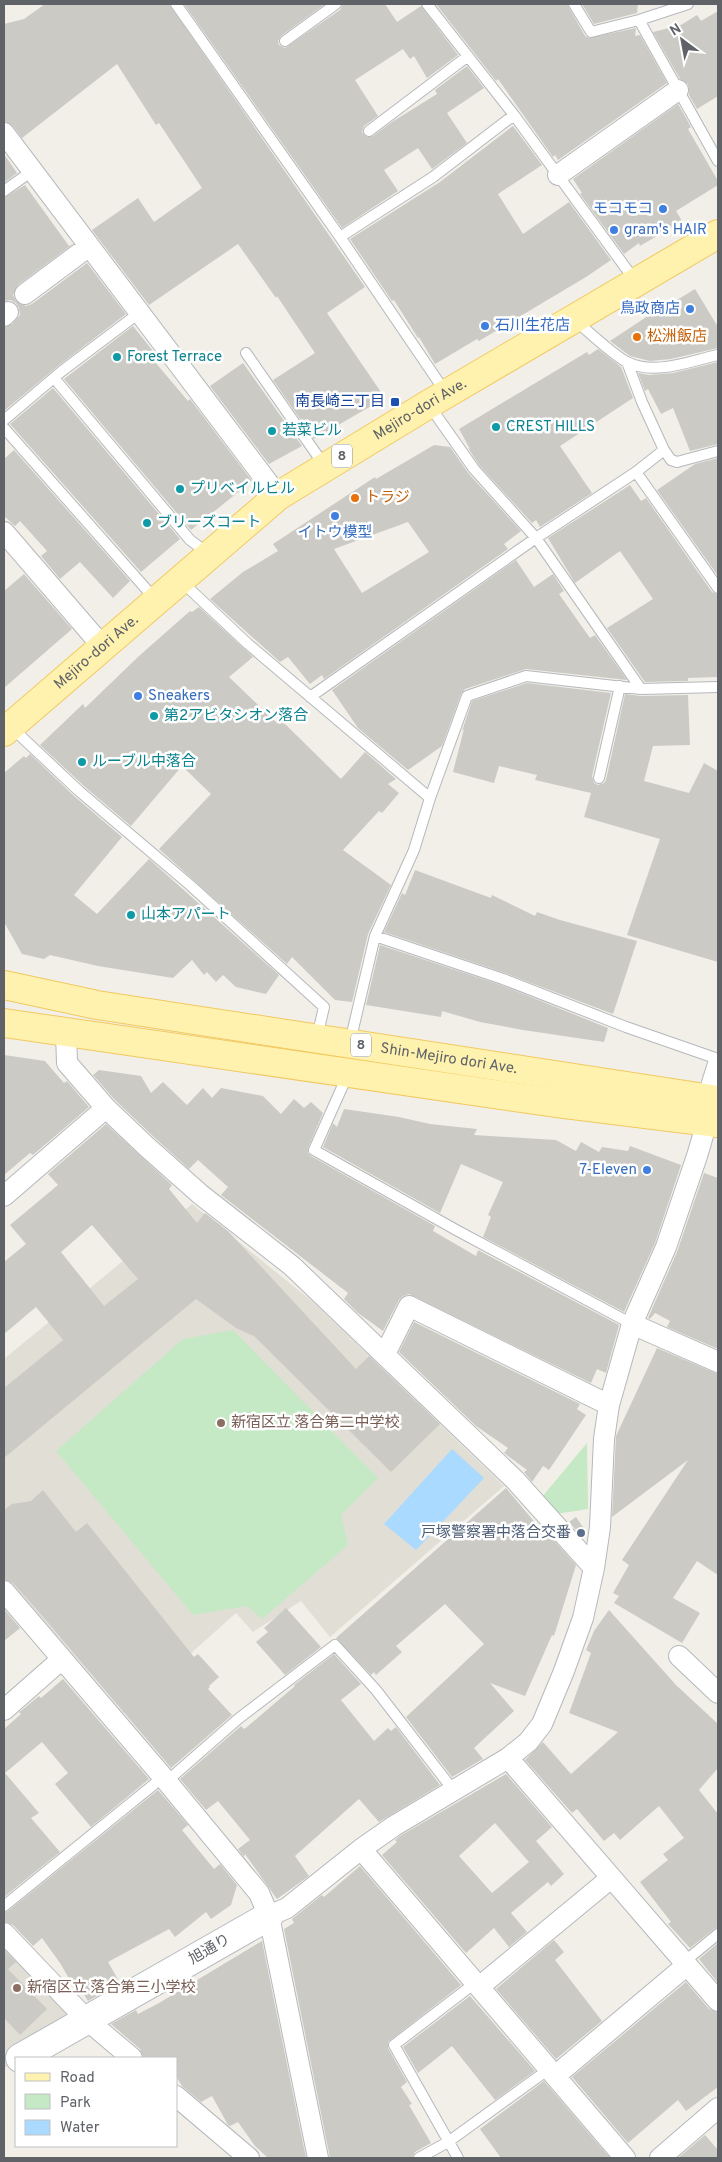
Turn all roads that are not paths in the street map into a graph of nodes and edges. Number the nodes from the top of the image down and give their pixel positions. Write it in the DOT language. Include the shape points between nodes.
graph roads {
  1 [pos="176,4"];
  2 [pos="336,4"];
  3 [pos="427,4"];
  4 [pos="574,4"];
  5 [pos="688,4"];
  6 [pos="639,20"];
  7 [pos="285,41"];
  8 [pos="468,56"];
  9 [pos="678,90"];
  10 [pos="514,115"];
  11 [pos="369,130"];
  12 [pos="4,133"];
  13 [pos="718,161"];
  14 [pos="32,171"];
  15 [pos="558,175"];
  16 [pos="4,191"];
  17 [pos="718,234"];
  18 [pos="340,237"];
  19 [pos="88,247"];
  20 [pos="637,282"];
  21 [pos="25,294"];
  22 [pos="139,313"];
  23 [pos="574,319"];
  24 [pos="246,353"];
  25 [pos="718,355"];
  26 [pos="627,362"];
  27 [pos="54,378"];
  28 [pos="437,399"];
  29 [pos="4,420"];
  30 [pos="4,428"];
  31 [pos="664,450"];
  32 [pos="718,451"];
  33 [pos="325,466"];
  34 [pos="636,472"];
  35 [pos="278,496"];
  36 [pos="4,532"];
  37 [pos="536,538"];
  38 [pos="210,555"];
  39 [pos="181,580"];
  40 [pos="718,588"];
  41 [pos="157,601"];
  42 [pos="103,647"];
  43 [pos="620,686"];
  44 [pos="718,687"];
  45 [pos="641,688"];
  46 [pos="310,697"];
  47 [pos="6,726"];
  48 [pos="599,778"];
  49 [pos="430,798"];
  50 [pos="375,936"];
  51 [pos="4,985"];
  52 [pos="4,1023"];
  53 [pos="66,1032"];
  54 [pos="317,1039"];
  55 [pos="349,1043"];
  56 [pos="718,1059"];
  57 [pos="718,1064"];
  58 [pos="348,1073"];
  59 [pos="106,1108"];
  60 [pos="713,1111"];
  61 [pos="4,1196"];
  62 [pos="632,1324"];
  63 [pos="385,1354"];
  64 [pos="718,1362"];
  65 [pos="609,1405"];
  66 [pos="594,1568"];
  67 [pos="4,1591"];
  68 [pos="679,1656"];
  69 [pos="62,1659"];
  70 [pos="718,1693"];
  71 [pos="4,1710"];
  72 [pos="508,1758"];
  73 [pos="164,1779"];
  74 [pos="454,1790"];
  75 [pos="361,1849"];
  76 [pos="611,1878"];
  77 [pos="4,1906"];
  78 [pos="269,1916"];
  79 [pos="4,1933"];
  80 [pos="718,1934"];
  81 [pos="686,1964"];
  82 [pos="477,1985"];
  83 [pos="718,2001"];
  84 [pos="87,2020"];
  85 [pos="22,2057"];
  86 [pos="131,2057"];
  87 [pos="15,2062"];
  88 [pos="4,2068"];
  89 [pos="552,2072"];
  90 [pos="178,2098"];
  91 [pos="718,2108"];
  92 [pos="448,2142"];
  93 [pos="249,2158"];
  94 [pos="318,2158"];
  95 [pos="419,2158"];
  96 [pos="458,2158"];
  97 [pos="626,2158"];
  98 [pos="660,2158"];
  1 -- 18 [label="lane"];
  2 -- 7 [label="lane"];
  3 -- 8 [label="lane"];
  4 -- 6 [label="lane" via="591,32"];
  5 -- 6 [label="lane"];
  6 -- 9 [label="lane"];
  8 -- 10 [label="lane"];
  8 -- 11 [label="lane"];
  9 -- 13 [label="lane"];
  9 -- 15 [label="street"];
  10 -- 15 [label="lane"];
  10 -- 18 [label="lane" via="433,177"];
  12 -- 14 [label="street"];
  14 -- 16 [label="lane"];
  14 -- 19 [label="street"];
  15 -- 20 [label="lane"];
  17 -- 20 [label="main road, Mejiro-dori Ave. / 8"];
  18 -- 28 [label="lane"];
  19 -- 21 [label="street"];
  19 -- 22 [label="street"];
  20 -- 23 [label="main road, Mejiro-dori Ave. / 8"];
  22 -- 27 [label="lane"];
  22 -- 35 [label="street"];
  23 -- 26 [label="lane"];
  23 -- 28 [label="main road, Mejiro-dori Ave. / 8"];
  24 -- 33 [label="lane"];
  25 -- 26 [label="lane" via="652,368"];
  26 -- 31 [label="lane"];
  27 -- 29 [label="lane"];
  27 -- 38 [label="lane" via="190,540"];
  28 -- 33 [label="main road, Mejiro-dori Ave. / 8"];
  28 -- 37 [label="lane" via="474,469"];
  30 -- 41 [label="lane"];
  31 -- 32 [label="lane" via="671,460 677,462"];
  31 -- 34 [label="lane"];
  33 -- 35 [label="main road, Mejiro-dori Ave. / 8"];
  34 -- 37 [label="lane"];
  34 -- 40 [label="lane"];
  35 -- 38 [label="main road, Mejiro-dori Ave. / 8"];
  36 -- 42 [label="street"];
  37 -- 45 [label="lane"];
  37 -- 46 [label="lane"];
  38 -- 39 [label="main road, Mejiro-dori Ave. / 8"];
  39 -- 41 [label="main road, Mejiro-dori Ave. / 8"];
  39 -- 46 [label="lane"];
  41 -- 42 [label="main road, Mejiro-dori Ave. / 8"];
  42 -- 47 [label="main road, Mejiro-dori Ave. / 8"];
  43 -- 45 [label="lane"];
  43 -- 48 [label="lane"];
  43 -- 49 [label="lane" via="526,676 467,696"];
  44 -- 45 [label="lane"];
  46 -- 49 [label="lane"];
  47 -- 54 [label="lane" via="190,885 324,1007"];
  49 -- 50 [label="lane" via="414,850"];
  50 -- 55 [label="lane"];
  50 -- 56 [label="lane" via="503,978"];
  51 -- 54 [label="main road, Shin-Mejiro dori Ave. / 8" via="97,1005"];
  52 -- 53 [label="main road, Shin-Mejiro dori Ave. / 8"];
  53 -- 58 [label="main road, Shin-Mejiro dori Ave. / 8"];
  53 -- 59 [label="street" via="67,1063"];
  54 -- 55 [label="main road, Shin-Mejiro dori Ave. / 8"];
  55 -- 60 [label="main road, Shin-Mejiro dori Ave. / 8"];
  57 -- 60 [label="street"];
  58 -- 60 [label="main road, Shin-Mejiro dori Ave. / 8" via="563,1104"];
  58 -- 62 [label="lane" via="314,1150"];
  59 -- 61 [label="street"];
  59 -- 63 [label="street" via="200,1194 292,1266"];
  60 -- 62 [label="street" via="666,1247"];
  62 -- 64 [label="street"];
  62 -- 65 [label="street"];
  63 -- 65 [label="street" via="409,1306"];
  63 -- 66 [label="street" via="515,1480"];
  65 -- 66 [label="street"];
  66 -- 72 [label="street" via="583,1618 542,1724 528,1742"];
  67 -- 69 [label="street"];
  68 -- 70 [label="street"];
  69 -- 71 [label="street"];
  69 -- 73 [label="street"];
  72 -- 74 [label="street"];
  72 -- 76 [label="street"];
  73 -- 74 [label="lane" via="335,1645 376,1690"];
  73 -- 77 [label="lane"];
  73 -- 78 [label="street" via="258,1893"];
  74 -- 75 [label="street"];
  75 -- 78 [label="street" via="287,1908"];
  75 -- 82 [label="street"];
  76 -- 81 [label="street"];
  76 -- 82 [label="street"];
  78 -- 84 [label="street, 旭通り"];
  78 -- 94 [label="street"];
  79 -- 84 [label="street"];
  80 -- 81 [label="lane"];
  81 -- 83 [label="street"];
  81 -- 89 [label="street"];
  82 -- 89 [label="street"];
  82 -- 92 [label="lane" via="394,2045"];
  84 -- 85 [label="street, 旭通り"];
  84 -- 86 [label="street"];
  87 -- 88 [label="street"];
  89 -- 92 [label="lane"];
  89 -- 97 [label="street"];
  90 -- 93 [label="street"];
  91 -- 98 [label="street"];
  92 -- 95 [label="lane"];
  92 -- 96 [label="lane"];
}
